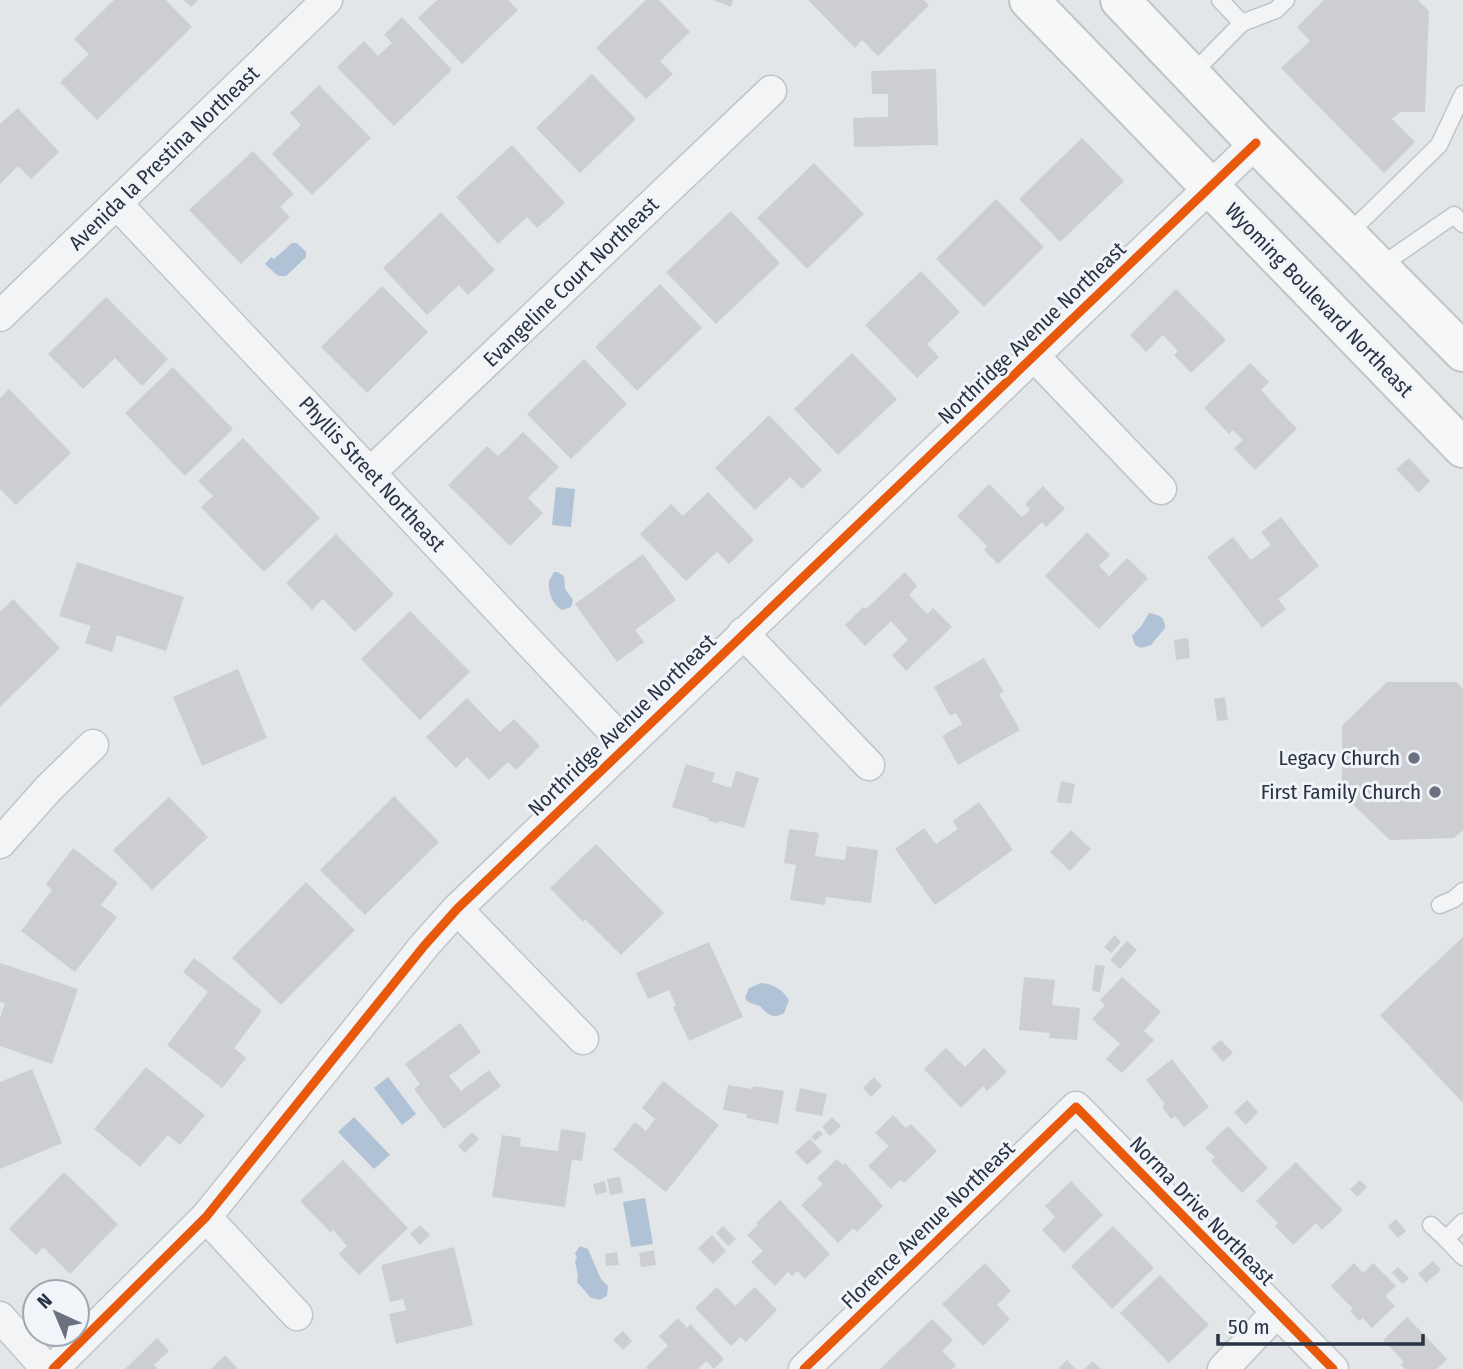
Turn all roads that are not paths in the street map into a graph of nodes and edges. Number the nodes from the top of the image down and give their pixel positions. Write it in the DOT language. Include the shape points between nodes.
graph roads {
  1 [pos="327,0"];
  2 [pos="1029,0"];
  3 [pos="1120,0"];
  4 [pos="1220,0"];
  5 [pos="1286,0"];
  6 [pos="1242,23"];
  7 [pos="1191,75"];
  8 [pos="771,91"];
  9 [pos="1463,94"];
  10 [pos="1256,143"];
  11 [pos="1210,188"];
  12 [pos="117,204"];
  13 [pos="1463,224"];
  14 [pos="1347,235"];
  15 [pos="1379,267"];
  16 [pos="0,316"];
  17 [pos="1463,352"];
  18 [pos="1034,356"];
  19 [pos="1463,448"];
  20 [pos="371,472"];
  21 [pos="1161,489"];
  22 [pos="743,634"];
  23 [pos="93,745"];
  24 [pos="626,746"];
  25 [pos="869,765"];
  26 [pos="0,844"];
  27 [pos="1463,891"];
  28 [pos="1440,905"];
  29 [pos="457,909"];
  30 [pos="583,1039"];
  31 [pos="1076,1107"];
  32 [pos="206,1217"];
  33 [pos="1463,1222"];
  34 [pos="1431,1225"];
  35 [pos="1446,1239"];
  36 [pos="1463,1257"];
  37 [pos="1277,1312"];
  38 [pos="297,1315"];
  39 [pos="0,1317"];
  40 [pos="47,1369"];
  41 [pos="53,1369"];
  42 [pos="804,1369"];
  43 [pos="1223,1369"];
  44 [pos="1333,1369"];
  1 -- 12 [label="street, Avenida la Prestina Northeast"];
  2 -- 11 [label="main road, Wyoming Boulevard Northeast"];
  3 -- 7 [label="main road"];
  4 -- 6 [label="lane"];
  5 -- 6 [label="lane" via="1276,10"];
  6 -- 7 [label="lane"];
  7 -- 10 [label="main road"];
  8 -- 20 [label="street, Evangeline Court Northeast"];
  9 -- 14 [label="lane" via="1439,145"];
  10 -- 11 [label="street, Northridge Avenue Northeast"];
  10 -- 14 [label="main road"];
  11 -- 18 [label="street, Northridge Avenue Northeast"];
  11 -- 19 [label="main road, Wyoming Boulevard Northeast"];
  12 -- 16 [label="street, Avenida la Prestina Northeast"];
  12 -- 20 [label="street, Phyllis Street Northeast"];
  13 -- 15 [label="lane" via="1454,215"];
  14 -- 15 [label="main road"];
  15 -- 17 [label="main road"];
  18 -- 21 [label="street"];
  18 -- 22 [label="street, Northridge Avenue Northeast"];
  20 -- 24 [label="street, Phyllis Street Northeast"];
  22 -- 24 [label="street, Northridge Avenue Northeast"];
  22 -- 25 [label="street"];
  23 -- 26 [label="street"];
  24 -- 29 [label="street, Northridge Avenue Northeast"];
  27 -- 28 [label="lane"];
  29 -- 30 [label="street"];
  29 -- 32 [label="street, Northridge Avenue Northeast"];
  31 -- 37 [label="street, Norma Drive Northeast"];
  31 -- 42 [label="street, Florence Avenue Northeast"];
  32 -- 38 [label="street"];
  32 -- 41 [label="street, Northridge Avenue Northeast"];
  33 -- 35 [label="lane"];
  34 -- 35 [label="lane"];
  35 -- 36 [label="lane"];
  37 -- 43 [label="street"];
  37 -- 44 [label="street, Norma Drive Northeast"];
  39 -- 40 [label="street"];
}
